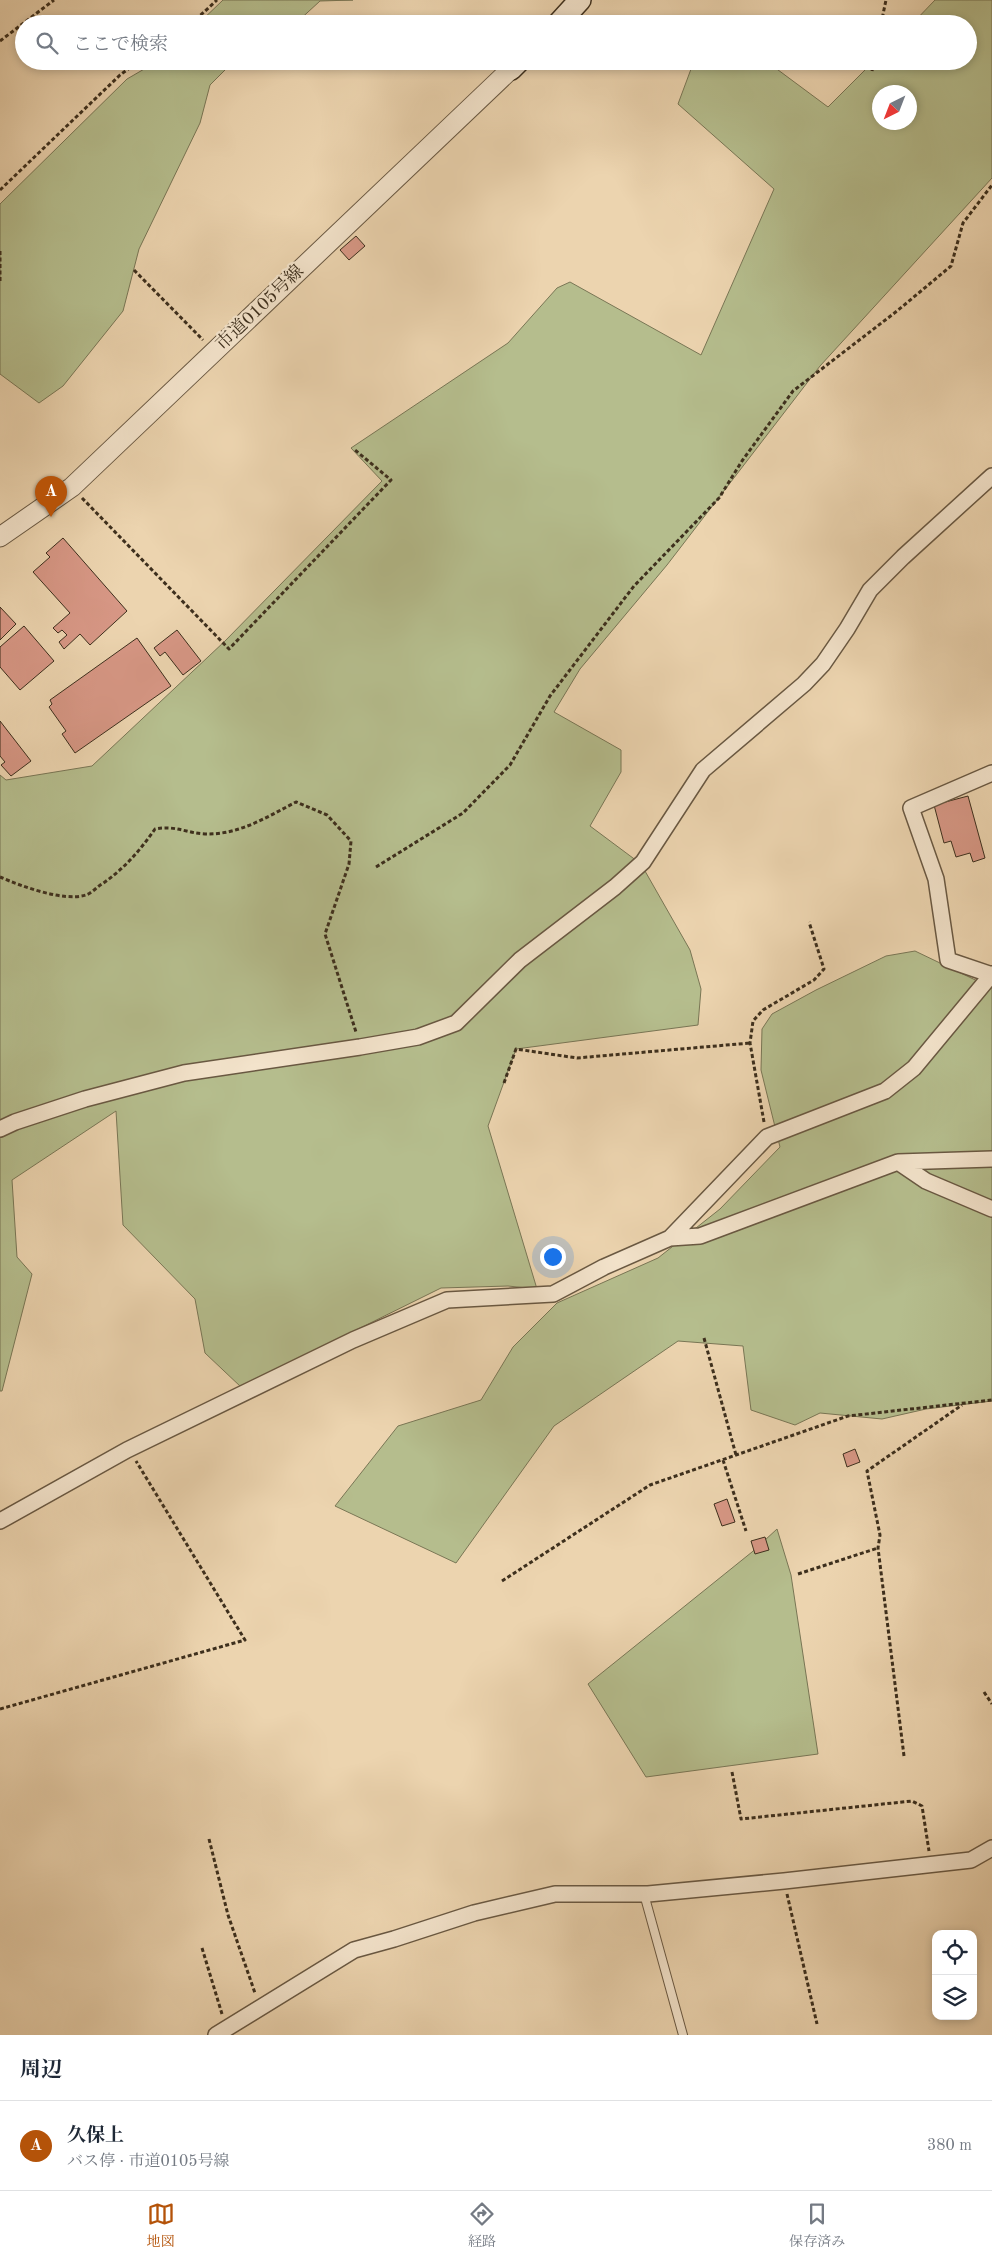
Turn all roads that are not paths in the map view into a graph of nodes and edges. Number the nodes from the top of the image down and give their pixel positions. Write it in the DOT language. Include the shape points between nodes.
graph roads {
  1 [pos="580,0"];
  2 [pos="566,15"];
  3 [pos="510,70"];
  4 [pos="992,476"];
  5 [pos="0,537"];
  6 [pos="992,773"];
  7 [pos="992,974"];
  8 [pos="0,1129"];
  9 [pos="992,1159"];
  10 [pos="898,1162"];
  11 [pos="992,1209"];
  12 [pos="670,1238"];
  13 [pos="0,1520"];
  14 [pos="992,1848"];
  15 [pos="644,1894"];
  16 [pos="221,2032"];
  17 [pos="683,2035"];
  1 -- 2 [label="main road"];
  3 -- 5 [label="street, 市道0105号線" via="72,487"];
  4 -- 8 [label="street" via="870,590 823,664 804,684 703,770 641,864 520,960 456,1024 418,1037 184,1073 85,1099"];
  6 -- 7 [label="street" via="911,808 936,880 948,960"];
  7 -- 12 [label="street" via="914,1068 885,1091 767,1137"];
  9 -- 10 [label="street"];
  10 -- 11 [label="street" via="926,1180"];
  10 -- 12 [label="street" via="700,1236"];
  12 -- 13 [label="street" via="604,1267 554,1294 447,1300 353,1340 127,1450"];
  14 -- 15 [label="street" via="971,1860"];
  15 -- 16 [label="street" via="555,1894 474,1912 354,1950"];
  15 -- 17 [label="lane"];
}
